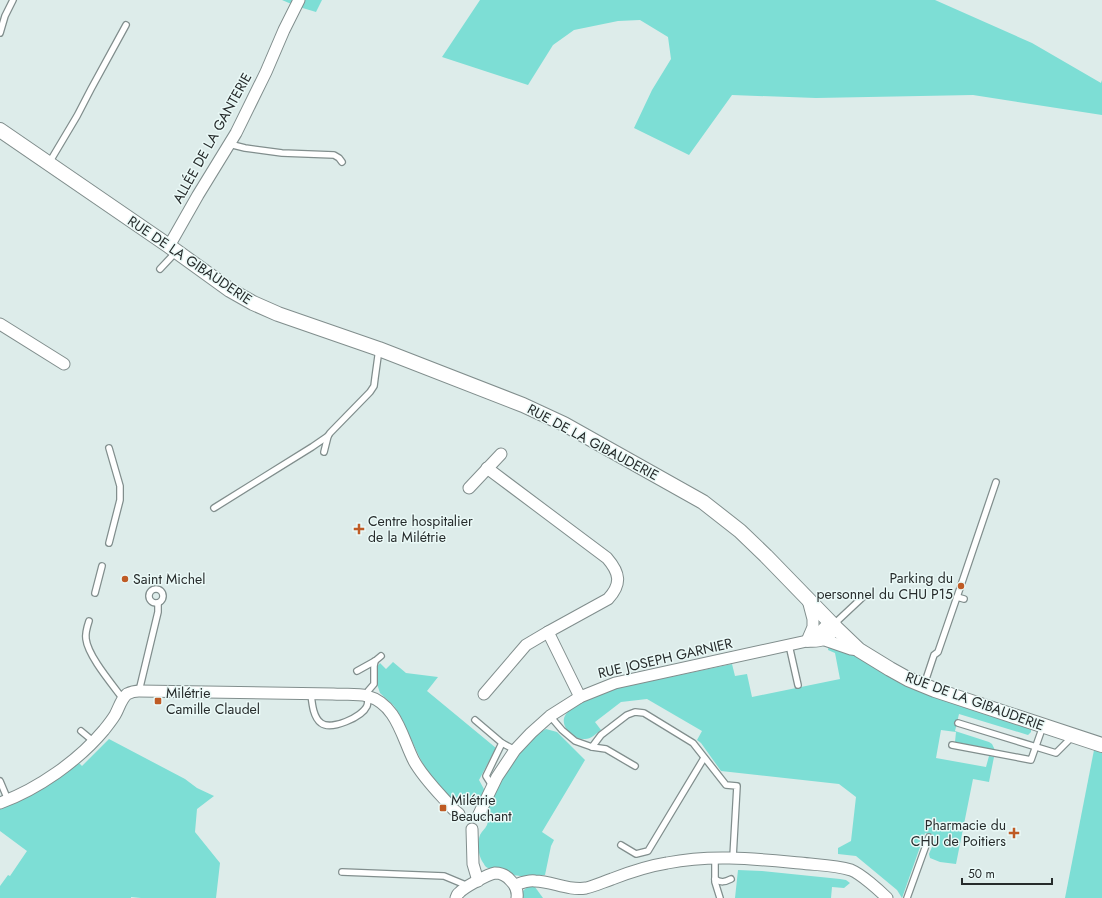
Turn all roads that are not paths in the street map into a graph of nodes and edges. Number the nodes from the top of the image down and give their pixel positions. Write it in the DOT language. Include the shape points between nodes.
graph roads {
  1 [pos="13,0"];
  2 [pos="299,0"];
  3 [pos="126,25"];
  4 [pos="0,33"];
  5 [pos="0,130"];
  6 [pos="229,144"];
  7 [pos="342,162"];
  8 [pos="48,164"];
  9 [pos="173,249"];
  10 [pos="160,269"];
  11 [pos="0,324"];
  12 [pos="379,349"];
  13 [pos="64,364"];
  14 [pos="328,436"];
  15 [pos="109,448"];
  16 [pos="324,452"];
  17 [pos="501,454"];
  18 [pos="487,468"];
  19 [pos="996,482"];
  20 [pos="469,488"];
  21 [pos="214,508"];
  22 [pos="109,543"];
  23 [pos="102,566"];
  24 [pos="95,593"];
  25 [pos="864,596"];
  26 [pos="957,597"];
  27 [pos="808,599"];
  28 [pos="964,599"];
  29 [pos="158,603"];
  30 [pos="89,621"];
  31 [pos="833,625"];
  32 [pos="548,632"];
  33 [pos="825,640"];
  34 [pos="808,641"];
  35 [pos="789,645"];
  36 [pos="859,650"];
  37 [pos="381,656"];
  38 [pos="375,661"];
  39 [pos="357,671"];
  40 [pos="798,685"];
  41 [pos="924,685"];
  42 [pos="139,691"];
  43 [pos="368,693"];
  44 [pos="311,694"];
  45 [pos="484,694"];
  46 [pos="580,697"];
  47 [pos="123,699"];
  48 [pos="550,716"];
  49 [pos="475,720"];
  50 [pos="958,723"];
  51 [pos="1043,725"];
  52 [pos="81,731"];
  53 [pos="1072,736"];
  54 [pos="93,742"];
  55 [pos="502,743"];
  56 [pos="952,745"];
  57 [pos="1102,746"];
  58 [pos="592,747"];
  59 [pos="1035,747"];
  60 [pos="515,750"];
  61 [pos="704,758"];
  62 [pos="635,766"];
  63 [pos="0,781"];
  64 [pos="493,787"];
  65 [pos="4,802"];
  66 [pos="459,814"];
  67 [pos="479,814"];
  68 [pos="472,829"];
  69 [pos="929,837"];
  70 [pos="621,845"];
  71 [pos="715,858"];
  72 [pos="733,858"];
  73 [pos="342,872"];
  74 [pos="731,879"];
  75 [pos="715,880"];
  76 [pos="473,883"];
  77 [pos="515,885"];
  78 [pos="456,898"];
  79 [pos="517,898"];
  80 [pos="720,898"];
  81 [pos="887,898"];
  82 [pos="907,898"];
  1 -- 4 [label="lane"];
  2 -- 6 [label="street, ALLÉE DE LA GANTERIE"];
  3 -- 8 [label="lane"];
  5 -- 8 [label="street, RUE DE LA GIBAUDERIE"];
  6 -- 7 [label="lane" via="282,153 334,155"];
  6 -- 9 [label="street, ALLÉE DE LA GANTERIE" via="198,195"];
  8 -- 9 [label="street, RUE DE LA GIBAUDERIE"];
  9 -- 10 [label="lane"];
  9 -- 12 [label="street, RUE DE LA GIBAUDERIE" via="252,303"];
  11 -- 13 [label="street"];
  12 -- 14 [label="lane" via="374,386"];
  12 -- 27 [label="street, RUE DE LA GIBAUDERIE" via="503,397 564,424 703,502 740,531"];
  14 -- 16 [label="lane"];
  14 -- 21 [label="lane"];
  15 -- 22 [label="lane" via="120,486 120,500"];
  17 -- 18 [label="street"];
  18 -- 20 [label="street"];
  18 -- 32 [label="street" via="607,558 617,573 618,583 608,599"];
  19 -- 26 [label="lane"];
  23 -- 24 [label="lane"];
  25 -- 31 [label="lane"];
  26 -- 28 [label="lane"];
  26 -- 41 [label="lane" via="951,625 940,652 934,655"];
  27 -- 31 [label="street, RUE DE LA GIBAUDERIE"];
  27 -- 34 [label="street" via="813,619"];
  29 -- 42 [label="lane"];
  30 -- 47 [label="lane" via="86,629 88,647"];
  31 -- 33 [label="street" via="831,635"];
  31 -- 34 [label="street"];
  31 -- 36 [label="street, RUE DE LA GIBAUDERIE"];
  32 -- 45 [label="street" via="526,645"];
  32 -- 46 [label="street"];
  33 -- 34 [label="street, RUE JOSEPH GARNIER"];
  33 -- 36 [label="street"];
  34 -- 35 [label="street, RUE JOSEPH GARNIER"];
  35 -- 40 [label="lane"];
  35 -- 46 [label="street, RUE JOSEPH GARNIER" via="615,683"];
  36 -- 41 [label="street, RUE DE LA GIBAUDERIE" via="890,669"];
  37 -- 38 [label="lane"];
  38 -- 39 [label="lane"];
  38 -- 43 [label="lane" via="374,684"];
  41 -- 51 [label="street, RUE DE LA GIBAUDERIE"];
  42 -- 44 [label="street"];
  42 -- 47 [label="street" via="132,692"];
  43 -- 44 [label="street"];
  43 -- 44 [label="lane" via="367,706 352,720 326,725 317,718"];
  43 -- 66 [label="street" via="392,712 421,772"];
  46 -- 48 [label="street, RUE JOSEPH GARNIER"];
  47 -- 54 [label="street" via="114,716"];
  48 -- 58 [label="lane" via="575,741"];
  48 -- 60 [label="street, RUE JOSEPH GARNIER"];
  49 -- 55 [label="lane"];
  50 -- 59 [label="lane"];
  51 -- 53 [label="street, RUE DE LA GIBAUDERIE"];
  51 -- 59 [label="lane"];
  52 -- 54 [label="lane"];
  53 -- 57 [label="street, RUE DE LA GIBAUDERIE"];
  53 -- 59 [label="lane" via="1056,754"];
  54 -- 65 [label="street" via="46,780"];
  55 -- 60 [label="lane"];
  55 -- 64 [label="lane" via="486,776"];
  56 -- 59 [label="lane" via="1031,760"];
  58 -- 61 [label="lane" via="601,735 627,715 640,712 693,743"];
  58 -- 62 [label="lane" via="606,749"];
  60 -- 64 [label="street, RUE JOSEPH GARNIER"];
  61 -- 70 [label="lane" via="648,851 636,854"];
  61 -- 72 [label="lane" via="726,785 737,786"];
  63 -- 65 [label="lane"];
  64 -- 67 [label="street, RUE JOSEPH GARNIER"];
  68 -- 76 [label="street"];
  69 -- 82 [label="lane"];
  71 -- 72 [label="street"];
  71 -- 75 [label="lane"];
  71 -- 77 [label="street" via="683,860 637,870 585,888 570,888 540,881"];
  72 -- 81 [label="street" via="842,868 861,876"];
  73 -- 76 [label="lane" via="444,876"];
  74 -- 75 [label="lane" via="720,882"];
  75 -- 80 [label="lane"];
  76 -- 77 [label="street" via="494,873 510,879"];
  76 -- 78 [label="street" via="459,892"];
  77 -- 79 [label="street"];
}
